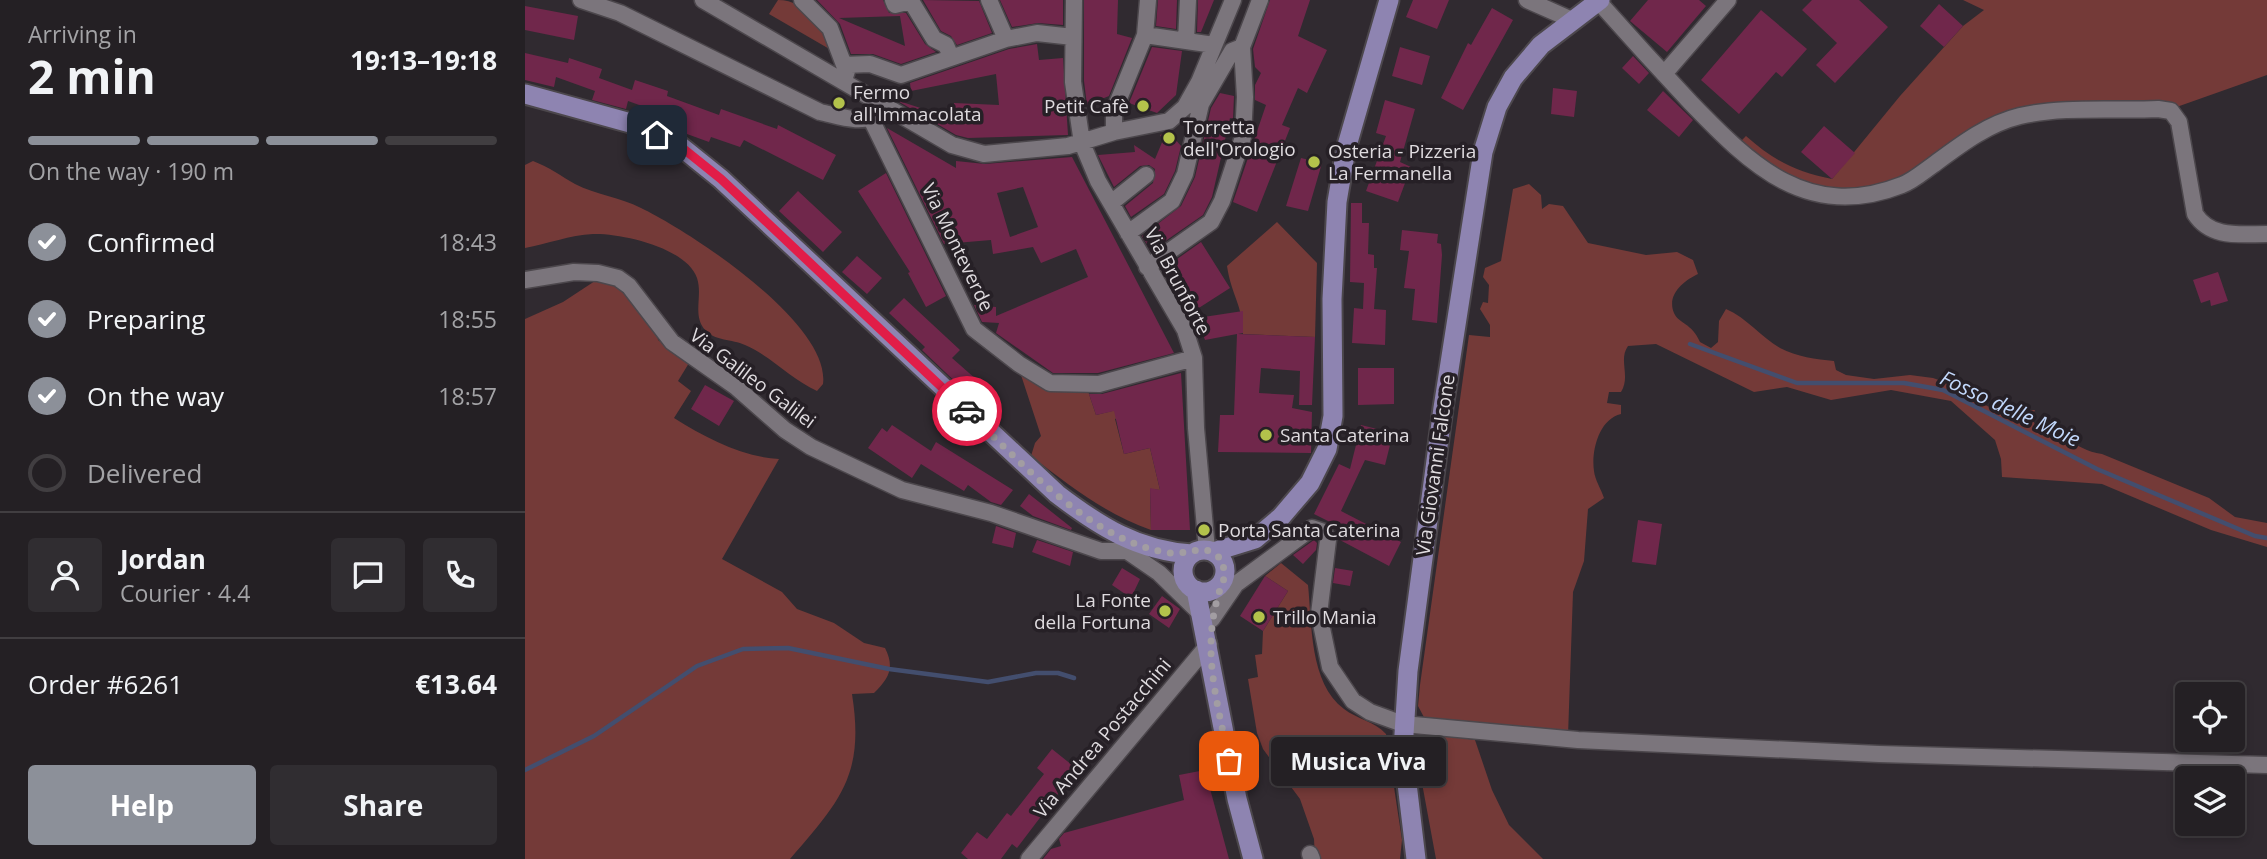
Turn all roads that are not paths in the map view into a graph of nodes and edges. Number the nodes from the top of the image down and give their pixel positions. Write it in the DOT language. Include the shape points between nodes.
graph roads {
  1 [pos="581,0"];
  2 [pos="703,0"];
  3 [pos="802,0"];
  4 [pos="893,0"];
  5 [pos="989,0"];
  6 [pos="1075,0"];
  7 [pos="1148,0"];
  8 [pos="1188,0"];
  9 [pos="1233,0"];
  10 [pos="1260,0"];
  11 [pos="1389,0"];
  12 [pos="1527,0"];
  13 [pos="1728,0"];
  14 [pos="1599,1"];
  15 [pos="1572,20"];
  16 [pos="1145,35"];
  17 [pos="1073,37"];
  18 [pos="1006,39"];
  19 [pos="1186,41"];
  20 [pos="1214,45"];
  21 [pos="1242,47"];
  22 [pos="951,57"];
  23 [pos="844,73"];
  24 [pos="1664,74"];
  25 [pos="525,94"];
  26 [pos="887,108"];
  27 [pos="871,119"];
  28 [pos="1114,132"];
  29 [pos="1081,139"];
  30 [pos="1146,175"];
  31 [pos="1111,203"];
  32 [pos="1128,233"];
  33 [pos="2267,234"];
  34 [pos="1147,267"];
  35 [pos="525,280"];
  36 [pos="1194,358"];
  37 [pos="1255,539"];
  38 [pos="1135,547"];
  39 [pos="1204,552"];
  40 [pos="1184,574"];
  41 [pos="1226,579"];
  42 [pos="1196,590"];
  43 [pos="1207,617"];
  44 [pos="1209,644"];
  45 [pos="1403,724"];
  46 [pos="2267,765"];
  47 [pos="1413,856"];
  48 [pos="1029,859"];
  49 [pos="1253,859"];
  1 -- 27 [label="street" via="620,13 820,112"];
  2 -- 23 [label="street"];
  3 -- 23 [label="street" via="829,27"];
  4 -- 22 [label="street" via="895,5 911,1"];
  5 -- 18 [label="street"];
  6 -- 17 [label="street"];
  7 -- 16 [label="street"];
  8 -- 19 [label="street"];
  9 -- 20 [label="street"];
  10 -- 21 [label="street"];
  11 -- 37 [label="main road" via="1346,149 1337,202 1331,434 1310,483"];
  12 -- 15 [label="street"];
  13 -- 24 [label="street"];
  14 -- 15 [label="main road, Via Giovanni Falcone"];
  14 -- 24 [label="street"];
  15 -- 45 [label="main road, Via Giovanni Falcone" via="1541,45 1513,78 1497,107 1481,166 1425,535"];
  16 -- 19 [label="street"];
  16 -- 28 [label="street" via="1114,111"];
  17 -- 18 [label="street" via="1037,33"];
  17 -- 29 [label="street" via="1073,82"];
  18 -- 22 [label="street"];
  19 -- 20 [label="street"];
  20 -- 28 [label="street" via="1185,107 1169,121"];
  21 -- 32 [label="street" via="1232,51 1201,104 1185,174 1172,201"];
  21 -- 34 [label="street" via="1243,137 1222,201 1211,222"];
  22 -- 23 [label="street" via="901,75 870,64"];
  23 -- 26 [label="street"];
  24 -- 33 [label="street" via="1763,172 1787,184 1843,196 1878,194 1906,184 1969,139 2022,115 2170,111 2179,122 2195,214 2203,227 2218,233"];
  25 -- 38 [label="main road" via="634,124 680,146 721,179 1031,472 1084,515"];
  26 -- 27 [label="street"];
  26 -- 29 [label="street" via="952,145 984,154"];
  27 -- 36 [label="street, Via Monteverde" via="974,329 1019,364 1050,383 1099,384"];
  28 -- 29 [label="street"];
  29 -- 31 [label="street, Via Brunforte"];
  30 -- 31 [label="street"];
  31 -- 32 [label="street, Via Brunforte"];
  32 -- 34 [label="street, Via Brunforte"];
  34 -- 36 [label="street, Via Brunforte" via="1185,330"];
  35 -- 38 [label="street, Via Galileo Galilei" via="574,272 618,278 672,342 736,387 785,430 902,490 991,513 1101,551"];
  36 -- 39 [label="street, Via Brunforte"];
  37 -- 39 [label="main road"];
  37 -- 41 [label="main road"];
  38 -- 39 [label="main road"];
  38 -- 40 [label="main road"];
  38 -- 43 [label="street"];
  39 -- 40 [label="main road" via="1185,563"];
  39 -- 41 [label="main road" via="1222,559"];
  40 -- 42 [label="main road"];
  41 -- 42 [label="main road" via="1207,592"];
  41 -- 43 [label="main road"];
  41 -- 45 [label="street" via="1275,557 1308,528 1324,532 1328,540 1319,614 1331,667 1353,701"];
  42 -- 43 [label="main road"];
  43 -- 44 [label="main road"];
  44 -- 48 [label="street, Via Andrea Postacchini"];
  44 -- 49 [label="main road" via="1234,786"];
  45 -- 46 [label="street" via="1578,740"];
  45 -- 47 [label="main road, Via Giovanni Falcone"];
}
